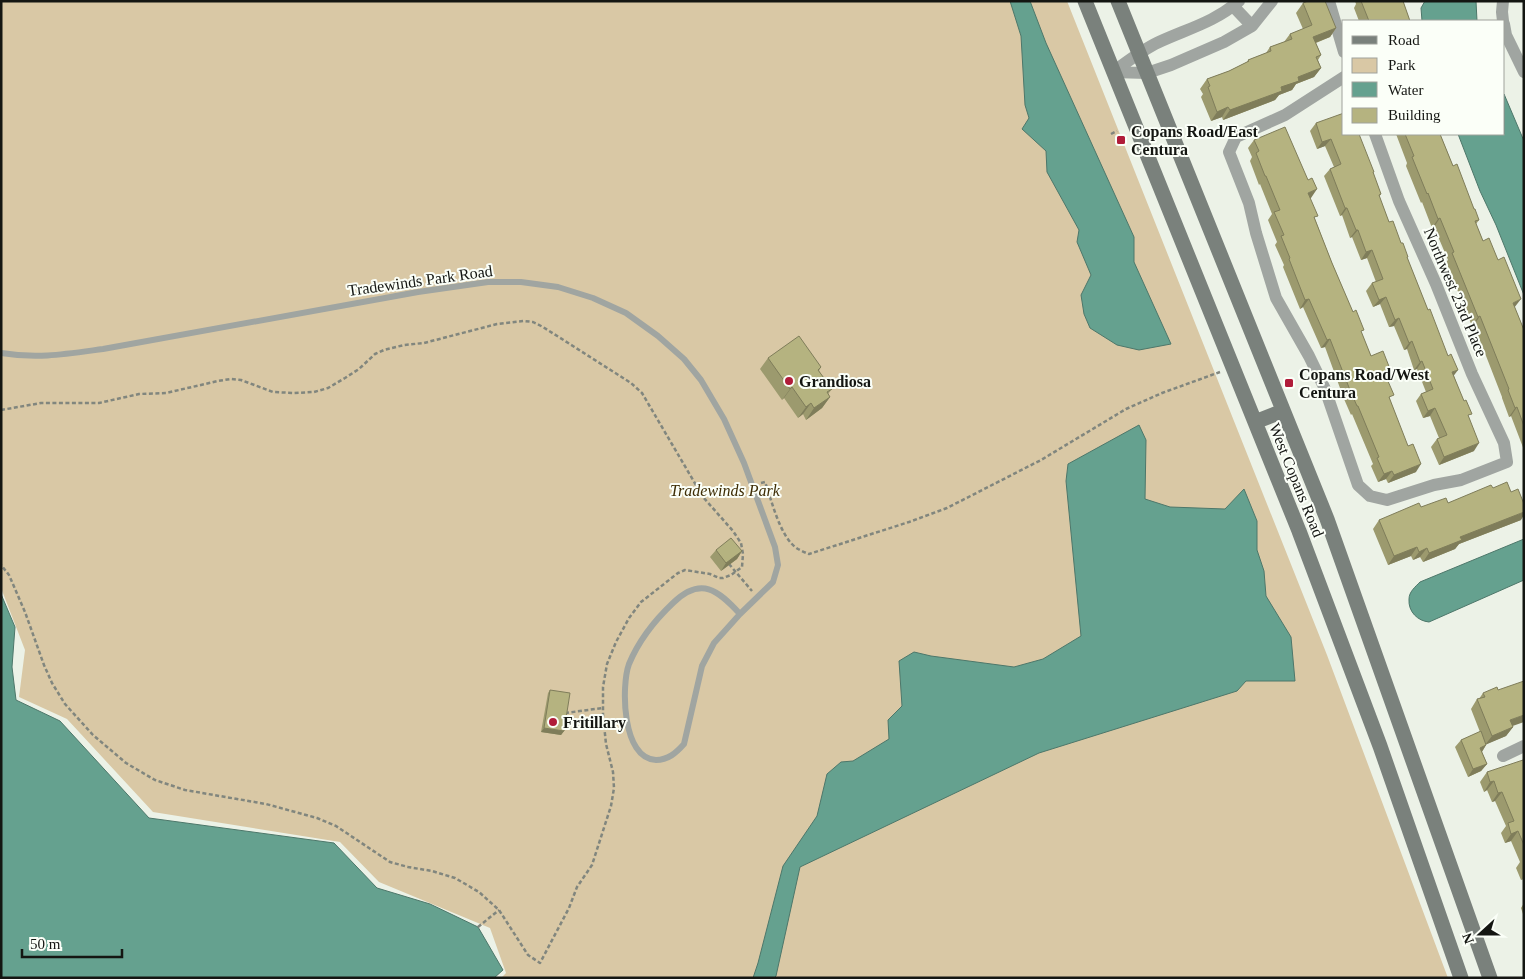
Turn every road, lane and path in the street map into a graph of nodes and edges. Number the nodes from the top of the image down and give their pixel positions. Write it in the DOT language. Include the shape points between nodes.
graph roads {
  1 [pos="1085,1"];
  2 [pos="1118,1"];
  3 [pos="1272,1"];
  4 [pos="1330,1"];
  5 [pos="1503,1"];
  6 [pos="1236,4"];
  7 [pos="1503,20"];
  8 [pos="1252,26"];
  9 [pos="1505,29"];
  10 [pos="1342,45"];
  11 [pos="1139,53"];
  12 [pos="1113,72"];
  13 [pos="1524,72"];
  14 [pos="1147,73"];
  15 [pos="1342,78"];
  16 [pos="1117,131"];
  17 [pos="1111,134"];
  18 [pos="1375,135"];
  19 [pos="1,353"];
  20 [pos="1236,376"];
  21 [pos="1,410"];
  22 [pos="1283,411"];
  23 [pos="1255,422"];
  24 [pos="753,486"];
  25 [pos="729,564"];
  26 [pos="1,565"];
  27 [pos="736,572"];
  28 [pos="758,598"];
  29 [pos="740,614"];
  30 [pos="603,708"];
  31 [pos="565,713"];
  32 [pos="1524,746"];
  33 [pos="1503,756"];
  34 [pos="499,910"];
  35 [pos="478,927"];
  36 [pos="1461,978"];
  37 [pos="1490,978"];
  1 -- 12 [label="main road, West Copans Road"];
  2 -- 11 [label="main road, West Copans Road"];
  3 -- 8 [label="street"];
  4 -- 10 [label="street"];
  5 -- 7 [label="street"];
  6 -- 8 [label="street"];
  6 -- 11 [label="street" via="1211,20"];
  8 -- 14 [label="street" via="1224,42"];
  9 -- 13 [label="street"];
  11 -- 12 [label="street"];
  11 -- 14 [label="main road, West Copans Road"];
  12 -- 14 [label="street"];
  12 -- 20 [label="main road, West Copans Road"];
  14 -- 22 [label="main road, West Copans Road"];
  15 -- 18 [label="street, Northwest 23rd Place" via="1285,114 1236,137 1229,152 1249,203 1276,298 1325,389 1358,485 1370,496 1386,500 1461,480 1507,462 1504,444 1399,201"];
  16 -- 17 [label="path"];
  19 -- 24 [label="lane, Tradewinds Park Road" via="51,356 102,349 488,282 558,287 626,313 684,359 724,419"];
  20 -- 23 [label="main road, West Copans Road"];
  20 -- 24 [label="path" via="1218,372 1162,393 1126,409 1042,460 947,508 809,554 797,549 786,536 765,482"];
  21 -- 27 [label="path" via="41,403 99,403 231,379 274,392 314,392 345,378 384,350 497,324 533,322 642,393 703,497 741,543 742,567"];
  22 -- 23 [label="main road"];
  22 -- 37 [label="main road, West Copans Road" via="1330,529"];
  23 -- 36 [label="main road, West Copans Road" via="1380,746"];
  24 -- 28 [label="lane, Tradewinds Park Road" via="778,565 773,582"];
  25 -- 27 [label="path"];
  26 -- 34 [label="path" via="9,575 25,612 52,684 93,735 126,763 155,780 185,790 266,804 317,818 336,826 390,862 455,878 479,892"];
  27 -- 28 [label="path"];
  27 -- 30 [label="path" via="719,578 685,570 641,602 629,618 607,664"];
  28 -- 29 [label="lane, Tradewinds Park Road"];
  29 -- 29 [label="lane, Tradewinds Park Road" via="715,591 693,590 680,597 642,638 629,665 625,691 627,724 633,744 641,754 651,760 663,760 684,744 702,666 714,643"];
  30 -- 31 [label="path"];
  30 -- 34 [label="path" via="606,744 613,772 610,806 592,865 577,887 540,964 528,954"];
  32 -- 33 [label="street"];
  34 -- 35 [label="path"];
}
